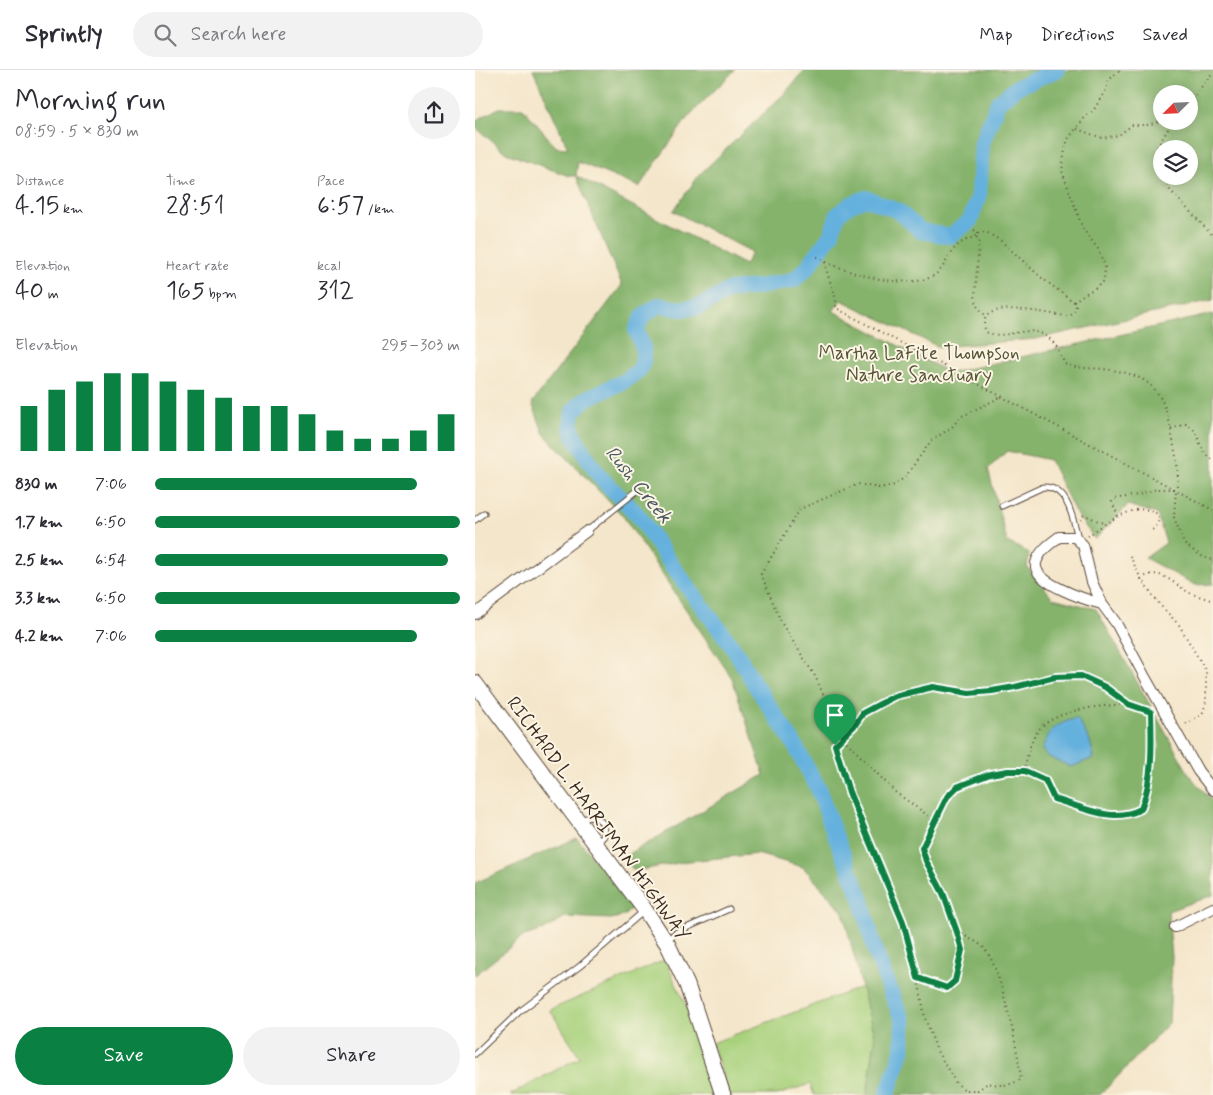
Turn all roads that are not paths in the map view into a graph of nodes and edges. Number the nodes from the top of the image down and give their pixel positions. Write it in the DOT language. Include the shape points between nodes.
graph roads {
  1 [pos="639,490"];
  2 [pos="1002,506"];
  3 [pos="483,513"];
  4 [pos="475,520"];
  5 [pos="587,531"];
  6 [pos="1080,542"];
  7 [pos="1102,604"];
  8 [pos="475,614"];
  9 [pos="475,683"];
  10 [pos="1213,790"];
  11 [pos="1213,908"];
  12 [pos="729,909"];
  13 [pos="645,910"];
  14 [pos="1175,927"];
  15 [pos="665,942"];
  16 [pos="475,1054"];
  17 [pos="723,1095"];
  1 -- 5 [label="lane"];
  2 -- 6 [label="lane" via="1043,487 1058,490 1066,501"];
  3 -- 4 [label="lane"];
  5 -- 8 [label="street"];
  6 -- 7 [label="street"];
  6 -- 7 [label="street" via="1075,537 1059,537 1041,553 1036,563 1037,573 1058,587"];
  7 -- 10 [label="street" via="1116,623 1198,771"];
  9 -- 13 [label="street, RICHARD L. HARRIMAN HIGHWAY"];
  11 -- 14 [label="street"];
  12 -- 15 [label="lane" via="675,933"];
  13 -- 15 [label="street, RICHARD L. HARRIMAN HIGHWAY"];
  13 -- 16 [label="lane" via="580,966 519,1012"];
  15 -- 17 [label="street, RICHARD L. HARRIMAN HIGHWAY" via="687,985"];
}
